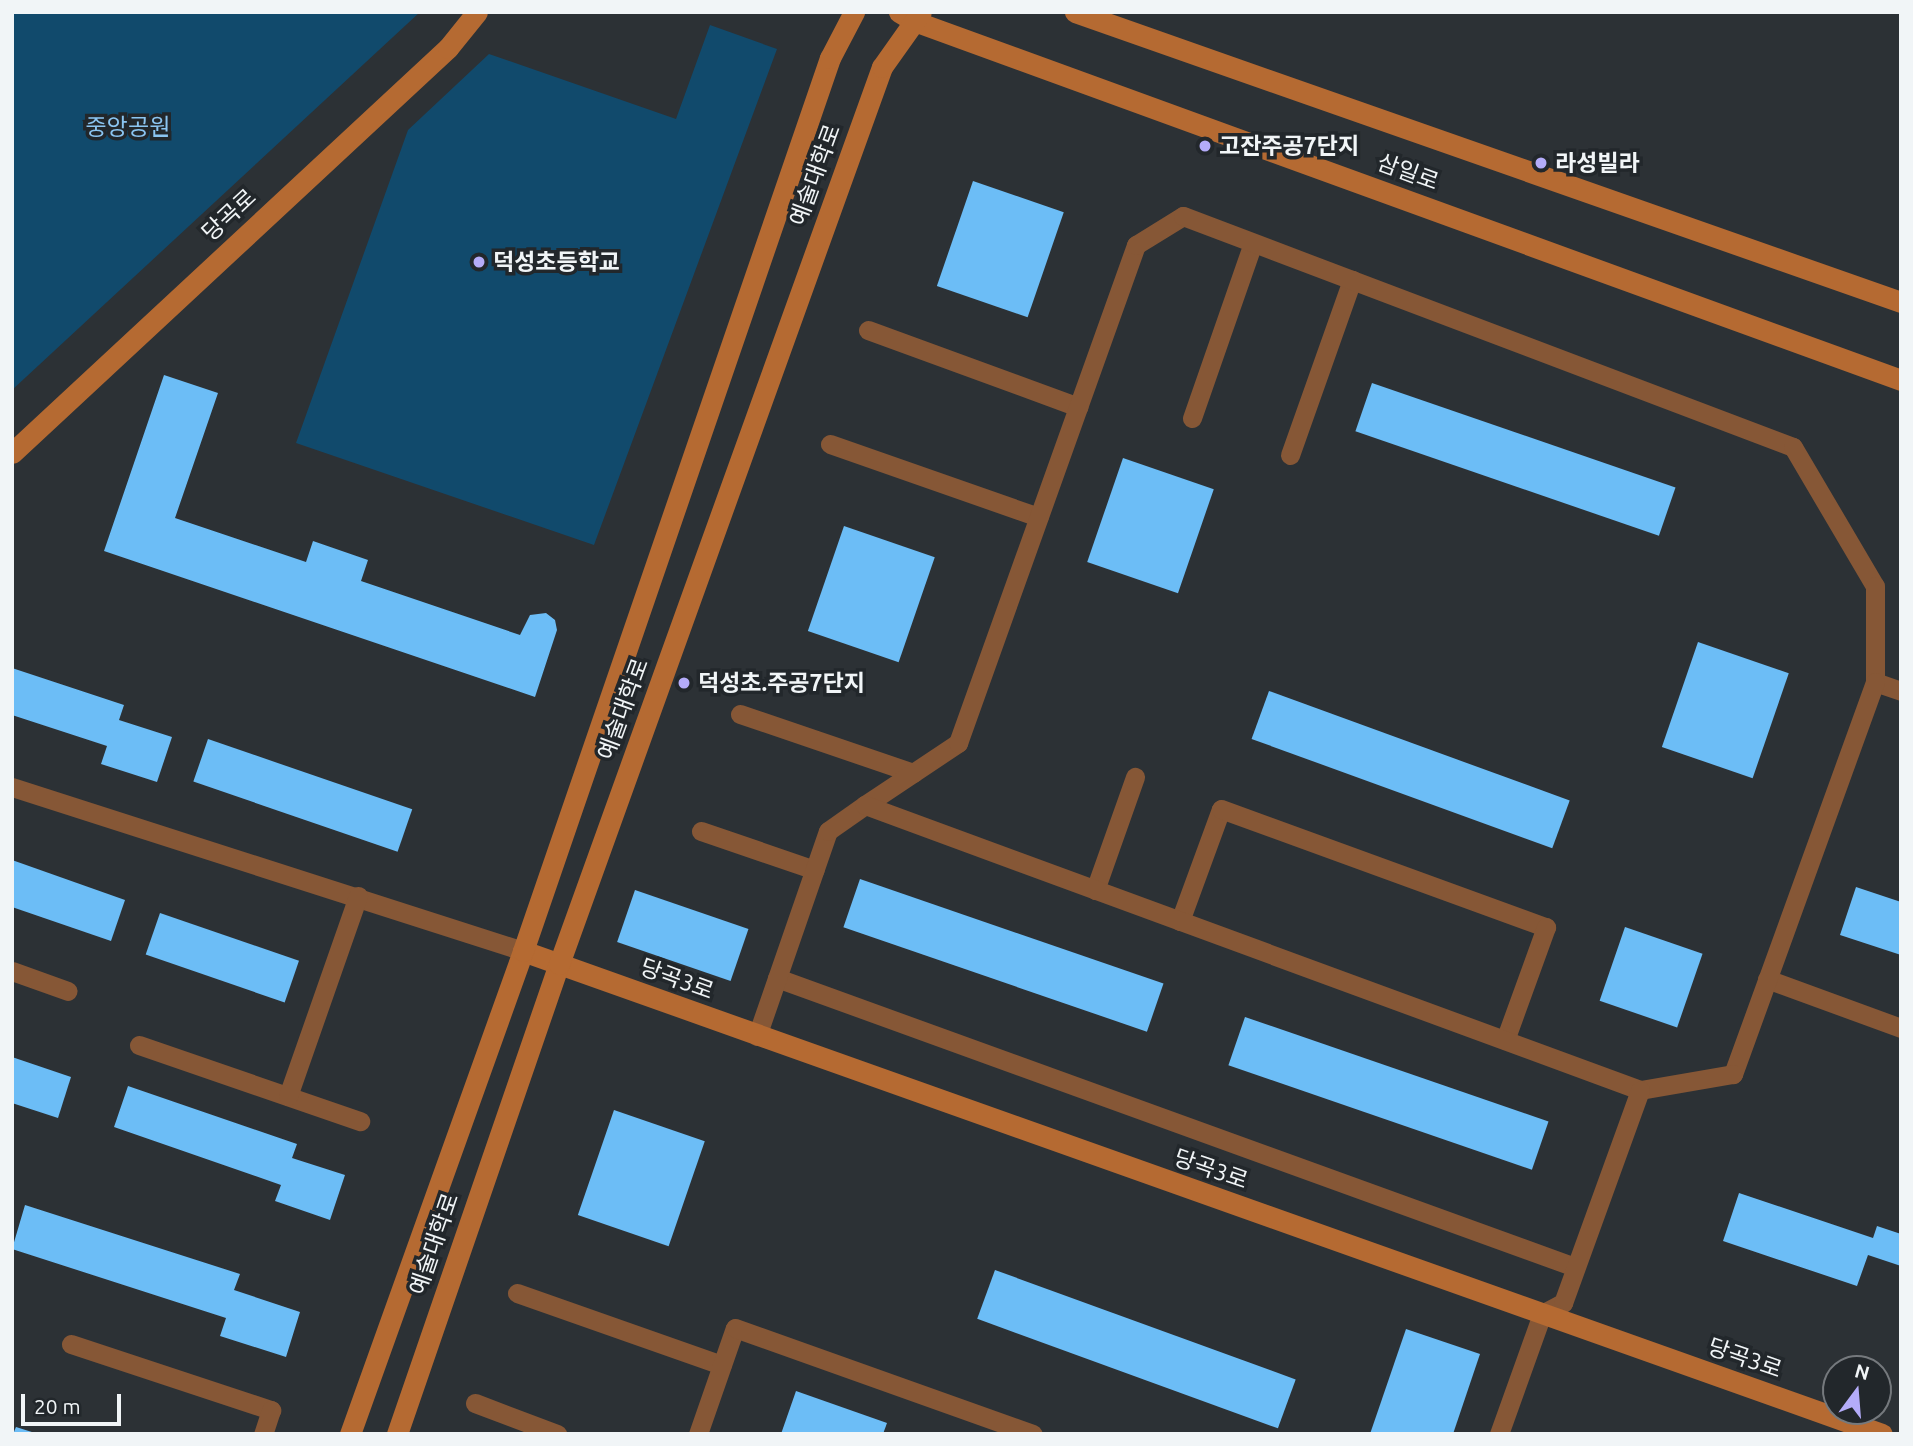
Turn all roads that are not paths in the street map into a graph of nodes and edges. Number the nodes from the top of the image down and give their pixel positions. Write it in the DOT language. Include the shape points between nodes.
graph roads {
  1 [pos="477,12"];
  2 [pos="854,12"];
  3 [pos="1075,12"];
  4 [pos="911,15"];
  5 [pos="1253,243"];
  6 [pos="1352,280"];
  7 [pos="1901,302"];
  8 [pos="868,330"];
  9 [pos="1901,380"];
  10 [pos="1078,407"];
  11 [pos="1192,418"];
  12 [pos="830,444"];
  13 [pos="12,453"];
  14 [pos="1290,455"];
  15 [pos="1039,517"];
  16 [pos="1875,682"];
  17 [pos="1901,691"];
  18 [pos="740,714"];
  19 [pos="913,773"];
  20 [pos="1135,777"];
  21 [pos="12,787"];
  22 [pos="865,805"];
  23 [pos="701,831"];
  24 [pos="815,870"];
  25 [pos="1095,890"];
  26 [pos="358,896"];
  27 [pos="1180,921"];
  28 [pos="523,951"];
  29 [pos="559,964"];
  30 [pos="12,971"];
  31 [pos="777,978"];
  32 [pos="1767,979"];
  33 [pos="68,991"];
  34 [pos="1901,1028"];
  35 [pos="757,1036"];
  36 [pos="1505,1040"];
  37 [pos="139,1045"];
  38 [pos="1640,1090"];
  39 [pos="288,1096"];
  40 [pos="360,1121"];
  41 [pos="1576,1267"];
  42 [pos="517,1293"];
  43 [pos="1542,1314"];
  44 [pos="71,1344"];
  45 [pos="722,1366"];
  46 [pos="475,1403"];
  47 [pos="982,1425"];
  48 [pos="264,1434"];
  49 [pos="350,1434"];
  50 [pos="397,1434"];
  51 [pos="557,1434"];
  52 [pos="698,1434"];
  53 [pos="1033,1434"];
  54 [pos="1499,1434"];
  55 [pos="1882,1434"];
  1 -- 13 [label="street, 당곡로" via="448,48"];
  2 -- 28 [label="street, 예술대학로" via="830,58"];
  3 -- 7 [label="street, 삼일로"];
  4 -- 9 [label="street, 삼일로"];
  4 -- 29 [label="street, 예술대학로" via="882,67"];
  5 -- 6 [label="lane"];
  5 -- 10 [label="lane" via="1183,216 1136,245"];
  5 -- 11 [label="lane"];
  6 -- 14 [label="lane"];
  6 -- 16 [label="lane" via="1793,447 1875,586"];
  8 -- 10 [label="lane"];
  10 -- 15 [label="lane"];
  12 -- 15 [label="lane"];
  15 -- 19 [label="lane" via="958,743"];
  16 -- 17 [label="lane"];
  16 -- 32 [label="lane"];
  18 -- 19 [label="lane"];
  19 -- 22 [label="lane"];
  20 -- 25 [label="lane"];
  21 -- 26 [label="lane"];
  22 -- 24 [label="lane" via="828,831"];
  22 -- 25 [label="lane"];
  23 -- 24 [label="lane"];
  24 -- 31 [label="lane"];
  25 -- 27 [label="lane"];
  26 -- 28 [label="lane"];
  26 -- 39 [label="lane"];
  27 -- 36 [label="lane"];
  27 -- 36 [label="lane" via="1221,809 1546,927"];
  28 -- 29 [label="street, 당곡3로"];
  28 -- 49 [label="street, 예술대학로"];
  29 -- 35 [label="street, 당곡3로"];
  29 -- 50 [label="street, 예술대학로"];
  30 -- 33 [label="lane"];
  31 -- 35 [label="lane"];
  31 -- 41 [label="lane"];
  32 -- 34 [label="lane"];
  32 -- 38 [label="lane" via="1733,1074"];
  35 -- 43 [label="street, 당곡3로"];
  36 -- 38 [label="lane"];
  37 -- 39 [label="lane"];
  38 -- 41 [label="lane"];
  39 -- 40 [label="lane"];
  41 -- 43 [label="lane" via="1563,1303"];
  42 -- 45 [label="lane"];
  43 -- 54 [label="lane"];
  43 -- 55 [label="street, 당곡3로"];
  44 -- 48 [label="lane" via="271,1410"];
  45 -- 47 [label="lane" via="735,1328"];
  45 -- 52 [label="lane"];
  46 -- 51 [label="lane"];
  47 -- 53 [label="lane"];
}
